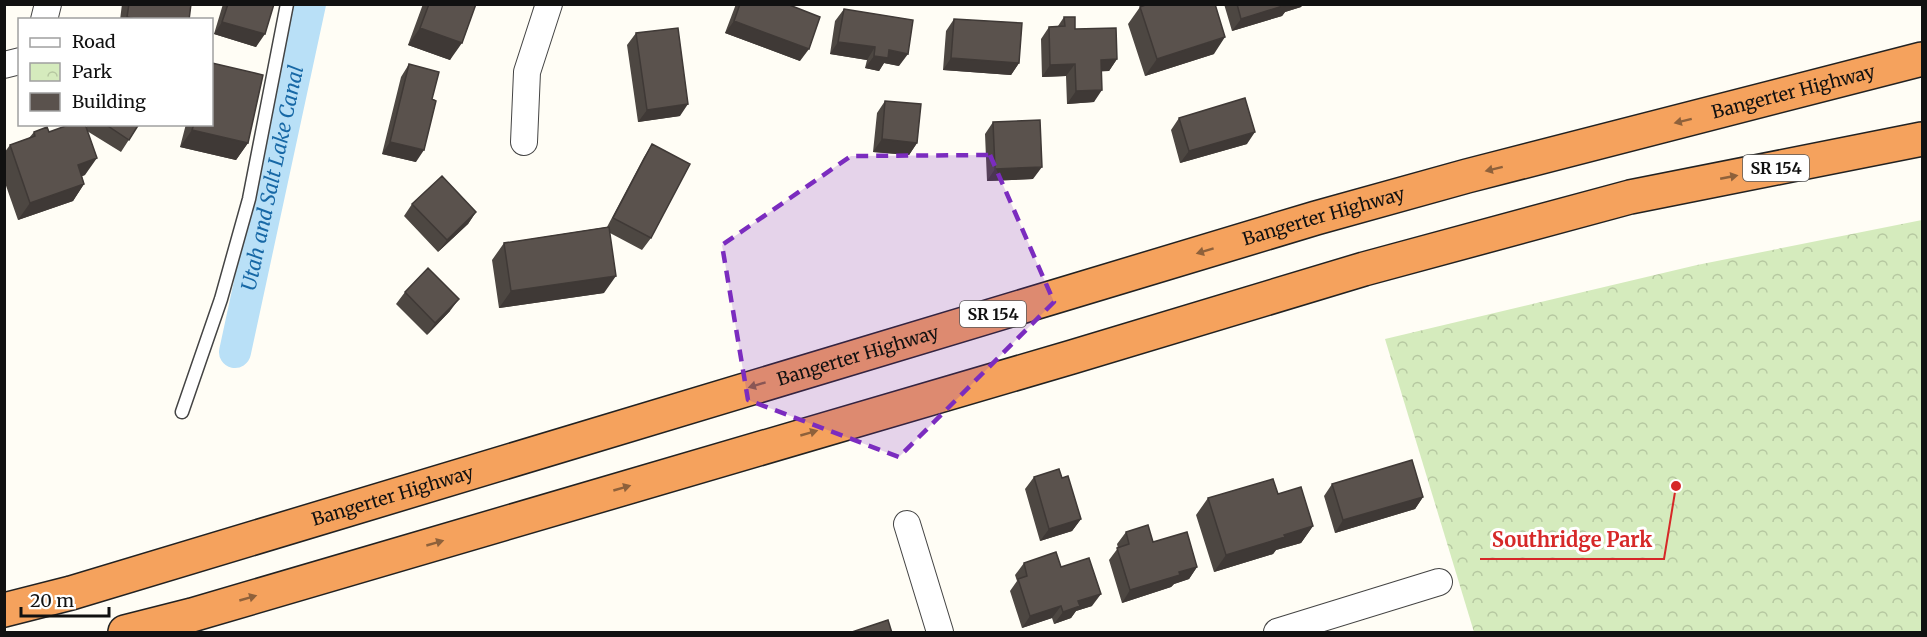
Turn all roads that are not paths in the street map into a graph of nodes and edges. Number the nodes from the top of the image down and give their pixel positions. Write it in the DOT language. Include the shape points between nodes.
graph roads {
  1 [pos="287,4"];
  2 [pos="549,4"];
  3 [pos="1923,59"];
  4 [pos="1923,139"];
  5 [pos="524,142"];
  6 [pos="182,412"];
  7 [pos="907,524"];
  8 [pos="1439,582"];
  9 [pos="70,593"];
  10 [pos="4,600"];
  11 [pos="4,610"];
  12 [pos="192,615"];
  13 [pos="1293,630"];
  14 [pos="125,633"];
  15 [pos="146,633"];
  16 [pos="940,633"];
  1 -- 6 [label="lane" via="249,199 221,299"];
  2 -- 5 [label="street" via="527,72"];
  3 -- 9 [label="highway, Bangerter Highway / SR 154, one-way" via="1316,218"];
  12 -- 4 [label="highway, SR 154, one-way" via="1486,236 1630,197"];
  7 -- 16 [label="street"];
  8 -- 13 [label="street"];
  9 -- 10 [label="highway"];
  9 -- 11 [label="highway, Bangerter Highway / SR 154"];
  12 -- 14 [label="highway, SR 154"];
  12 -- 15 [label="highway"];
}
